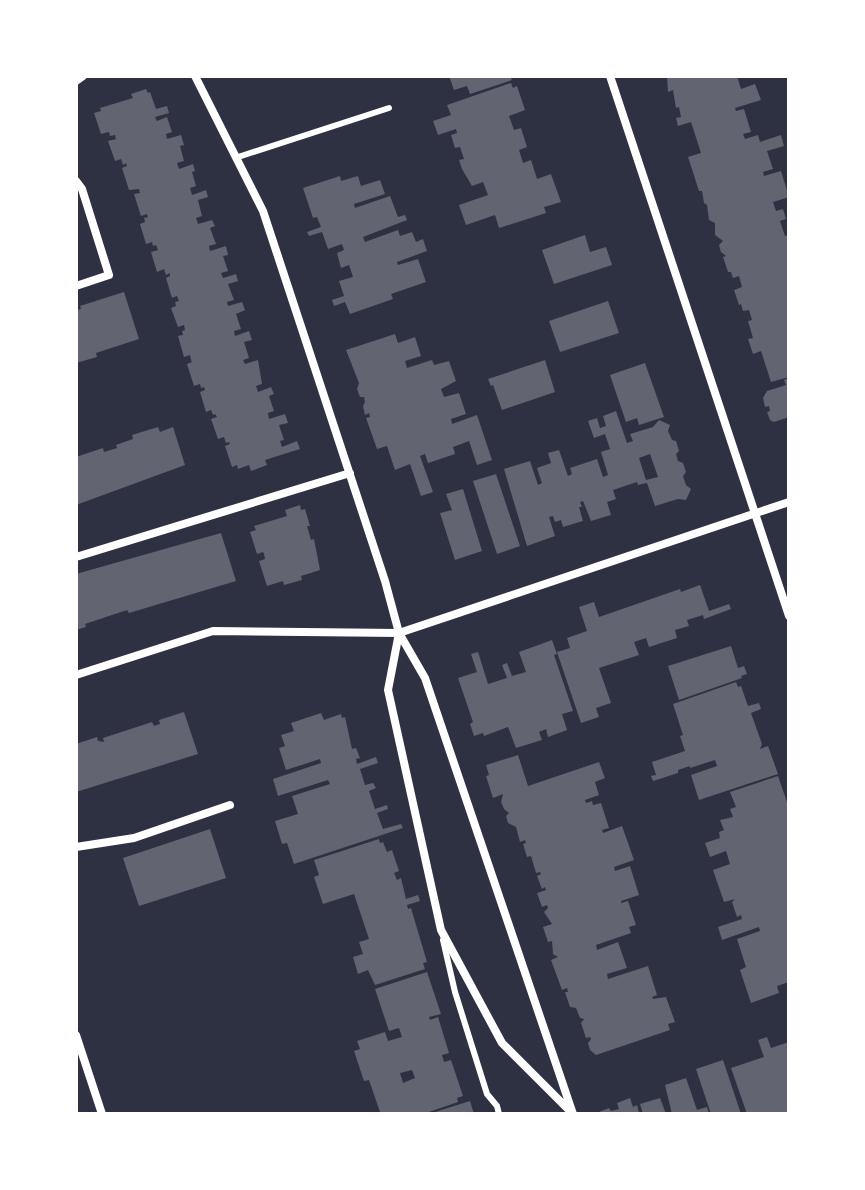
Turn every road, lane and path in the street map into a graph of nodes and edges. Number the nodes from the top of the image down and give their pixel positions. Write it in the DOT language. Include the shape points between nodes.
graph roads {
  1 [pos="83,76"];
  2 [pos="195,76"];
  3 [pos="610,76"];
  4 [pos="76,81"];
  5 [pos="389,108"];
  6 [pos="238,157"];
  7 [pos="76,181"];
  8 [pos="76,286"];
  9 [pos="350,473"];
  10 [pos="789,502"];
  11 [pos="755,513"];
  12 [pos="76,557"];
  13 [pos="789,616"];
  14 [pos="399,633"];
  15 [pos="76,675"];
  16 [pos="230,805"];
  17 [pos="76,847"];
  18 [pos="441,930"];
  19 [pos="76,1035"];
  20 [pos="102,1114"];
  21 [pos="499,1114"];
  22 [pos="573,1114"];
  1 -- 4 [label="street"];
  2 -- 6 [label="street"];
  3 -- 11 [label="street"];
  5 -- 6 [label="lane"];
  6 -- 9 [label="street" via="263,211"];
  7 -- 8 [label="street" via="109,275"];
  9 -- 12 [label="street"];
  9 -- 14 [label="street"];
  10 -- 11 [label="street"];
  11 -- 13 [label="street"];
  11 -- 14 [label="street"];
  14 -- 15 [label="street" via="213,631"];
  14 -- 18 [label="street" via="388,690"];
  14 -- 22 [label="street" via="425,678"];
  16 -- 17 [label="street" via="134,838"];
  18 -- 21 [label="lane" via="482,1080"];
  18 -- 22 [label="street" via="502,1043"];
  19 -- 20 [label="street"];
}
